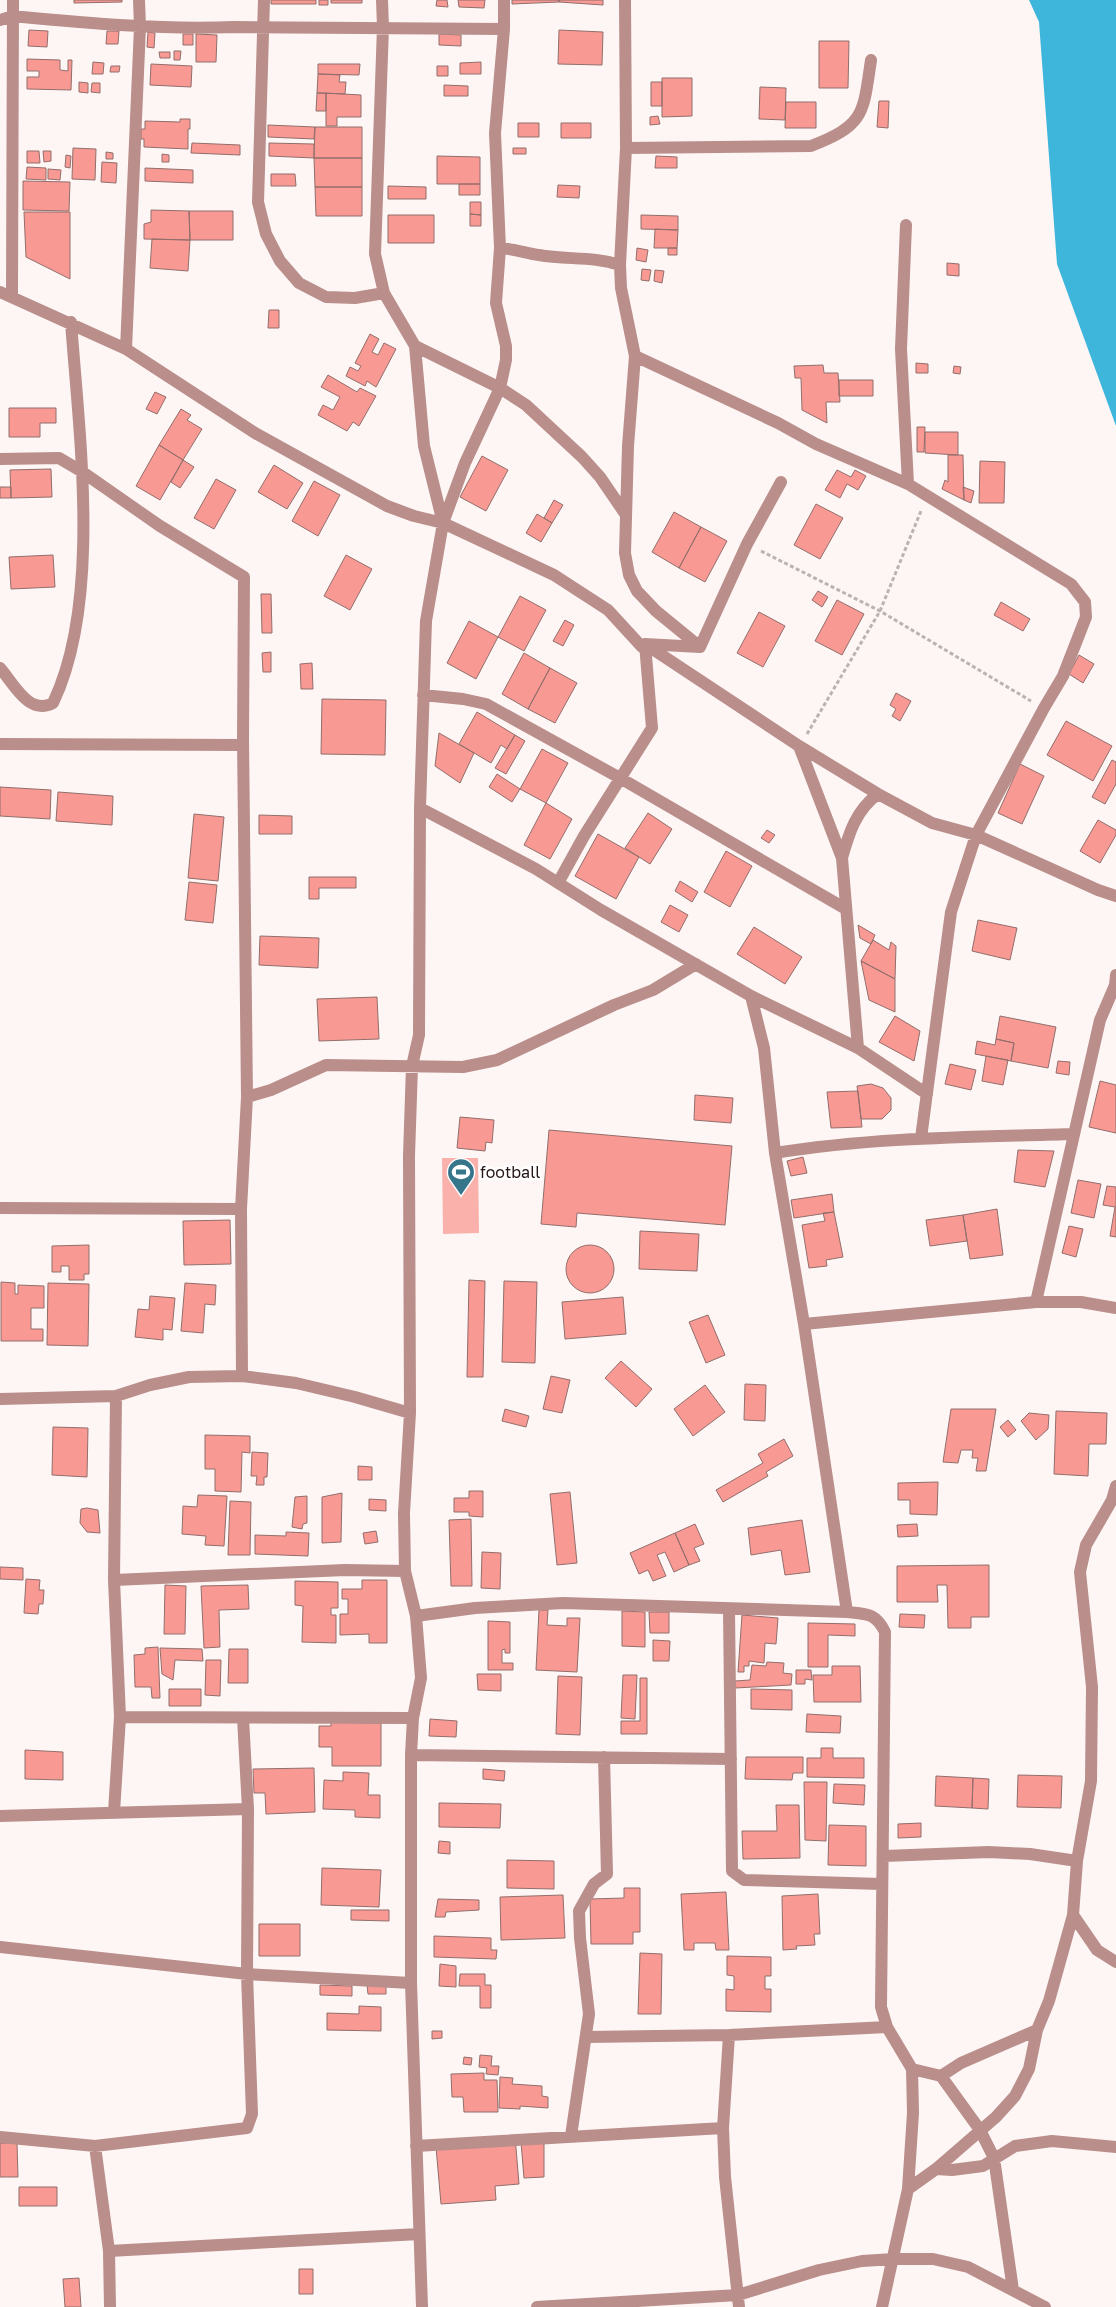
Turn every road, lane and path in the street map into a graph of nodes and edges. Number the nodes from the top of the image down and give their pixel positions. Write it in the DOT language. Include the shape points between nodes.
graph roads {
  1 [pos="12,0"];
  2 [pos="139,0"];
  3 [pos="264,0"];
  4 [pos="382,0"];
  5 [pos="504,0"];
  6 [pos="625,0"];
  7 [pos="6,18"];
  8 [pos="140,27"];
  9 [pos="383,27"];
  10 [pos="264,28"];
  11 [pos="504,29"];
  12 [pos="871,60"];
  13 [pos="626,148"];
  14 [pos="906,225"];
  15 [pos="500,248"];
  16 [pos="620,265"];
  17 [pos="6,294"];
  18 [pos="384,294"];
  19 [pos="71,322"];
  20 [pos="415,346"];
  21 [pos="126,349"];
  22 [pos="635,356"];
  23 [pos="500,388"];
  24 [pos="0,459"];
  25 [pos="81,471"];
  26 [pos="781,482"];
  27 [pos="908,484"];
  28 [pos="927,496"];
  29 [pos="626,515"];
  30 [pos="443,523"];
  31 [pos="747,544"];
  32 [pos="880,611"];
  33 [pos="645,644"];
  34 [pos="700,647"];
  35 [pos="0,668"];
  36 [pos="423,695"];
  37 [pos="1044,708"];
  38 [pos="0,744"];
  39 [pos="243,745"];
  40 [pos="799,746"];
  41 [pos="620,778"];
  42 [pos="878,794"];
  43 [pos="420,808"];
  44 [pos="976,835"];
  45 [pos="842,858"];
  46 [pos="558,883"];
  47 [pos="1116,896"];
  48 [pos="846,909"];
  49 [pos="696,964"];
  50 [pos="1116,975"];
  51 [pos="751,996"];
  52 [pos="858,1048"];
  53 [pos="412,1066"];
  54 [pos="927,1094"];
  55 [pos="247,1097"];
  56 [pos="1074,1134"];
  57 [pos="921,1138"];
  58 [pos="775,1153"];
  59 [pos="0,1208"];
  60 [pos="242,1209"];
  61 [pos="1036,1302"];
  62 [pos="1116,1308"];
  63 [pos="804,1324"];
  64 [pos="242,1376"];
  65 [pos="116,1396"];
  66 [pos="0,1399"];
  67 [pos="410,1413"];
  68 [pos="1116,1486"];
  69 [pos="405,1571"];
  70 [pos="114,1580"];
  71 [pos="729,1610"];
  72 [pos="847,1612"];
  73 [pos="416,1616"];
  74 [pos="120,1717"];
  75 [pos="244,1718"];
  76 [pos="413,1718"];
  77 [pos="411,1756"];
  78 [pos="604,1757"];
  79 [pos="732,1759"];
  80 [pos="248,1809"];
  81 [pos="114,1812"];
  82 [pos="0,1816"];
  83 [pos="884,1856"];
  84 [pos="1077,1861"];
  85 [pos="882,1884"];
  86 [pos="1073,1915"];
  87 [pos="0,1948"];
  88 [pos="1116,1962"];
  89 [pos="247,1974"];
  90 [pos="411,1983"];
  91 [pos="887,2027"];
  92 [pos="1037,2030"];
  93 [pos="729,2035"];
  94 [pos="586,2037"];
  95 [pos="912,2069"];
  96 [pos="941,2076"];
  97 [pos="723,2128"];
  98 [pos="980,2130"];
  99 [pos="571,2136"];
  100 [pos="0,2137"];
  101 [pos="95,2146"];
  102 [pos="416,2146"];
  103 [pos="1116,2147"];
  104 [pos="994,2158"];
  105 [pos="936,2169"];
  106 [pos="908,2189"];
  107 [pos="419,2234"];
  108 [pos="109,2251"];
  109 [pos="894,2259"];
  110 [pos="1013,2290"];
  111 [pos="738,2301"];
  112 [pos="110,2307"];
  113 [pos="422,2307"];
  114 [pos="537,2307"];
  115 [pos="882,2307"];
  116 [pos="1045,2307"];
  1 -- 7 [label="street"];
  2 -- 8 [label="street"];
  3 -- 10 [label="street"];
  4 -- 9 [label="street"];
  5 -- 11 [label="street"];
  6 -- 13 [label="street"];
  7 -- 8 [label="street"];
  7 -- 17 [label="street"];
  8 -- 10 [label="street"];
  8 -- 21 [label="street"];
  9 -- 10 [label="street"];
  9 -- 11 [label="street"];
  9 -- 18 [label="street" via="375,254"];
  10 -- 18 [label="street" via="258,202 266,234 280,260 299,283 326,297"];
  11 -- 15 [label="street" via="495,133"];
  12 -- 13 [label="street" via="866,98 857,120 836,136 811,146"];
  13 -- 16 [label="street"];
  14 -- 27 [label="street" via="901,349"];
  15 -- 16 [label="street" via="603,260"];
  15 -- 23 [label="street" via="496,303 506,346"];
  16 -- 22 [label="street" via="622,297"];
  17 -- 19 [label="street"];
  18 -- 20 [label="street"];
  19 -- 21 [label="street"];
  19 -- 25 [label="street"];
  20 -- 23 [label="street"];
  20 -- 30 [label="street" via="424,446"];
  21 -- 30 [label="street" via="255,432 387,506"];
  22 -- 27 [label="street" via="816,444"];
  22 -- 29 [label="street"];
  23 -- 29 [label="street" via="526,405 582,457"];
  23 -- 30 [label="street"];
  24 -- 25 [label="street" via="58,458"];
  25 -- 35 [label="street" via="82,547 78,616 53,703 38,707 29,704"];
  25 -- 39 [label="street" via="160,526 244,577"];
  26 -- 31 [label="street"];
  27 -- 28 [label="street"];
  28 -- 32 [label="path"];
  28 -- 37 [label="street" via="1071,584 1085,602 1086,617 1070,659"];
  29 -- 34 [label="street" via="625,553 636,591 656,612"];
  30 -- 33 [label="street" via="554,575 608,610 642,646"];
  30 -- 36 [label="street" via="426,621"];
  31 -- 32 [label="path"];
  31 -- 34 [label="street"];
  32 -- 37 [label="path"];
  32 -- 40 [label="path"];
  33 -- 34 [label="street"];
  33 -- 40 [label="street"];
  33 -- 41 [label="street" via="652,728"];
  36 -- 41 [label="street" via="486,704"];
  36 -- 43 [label="street"];
  37 -- 44 [label="street"];
  38 -- 39 [label="street"];
  39 -- 55 [label="street"];
  40 -- 42 [label="street"];
  40 -- 45 [label="street"];
  41 -- 46 [label="street"];
  41 -- 48 [label="street"];
  42 -- 44 [label="street" via="932,823"];
  42 -- 45 [label="street" via="859,812"];
  43 -- 46 [label="street"];
  43 -- 53 [label="street" via="419,1035"];
  44 -- 47 [label="street"];
  44 -- 54 [label="street" via="952,912"];
  45 -- 48 [label="street"];
  46 -- 49 [label="street"];
  48 -- 52 [label="street"];
  49 -- 51 [label="street"];
  49 -- 53 [label="street" via="653,990 497,1060 463,1067"];
  50 -- 56 [label="street" via="1100,1020"];
  51 -- 52 [label="street"];
  51 -- 58 [label="street" via="764,1048"];
  52 -- 54 [label="street"];
  53 -- 55 [label="street" via="326,1065 271,1090"];
  53 -- 67 [label="street"];
  54 -- 57 [label="street"];
  55 -- 60 [label="street"];
  56 -- 57 [label="street"];
  56 -- 61 [label="street"];
  57 -- 58 [label="street" via="831,1144"];
  58 -- 63 [label="street"];
  59 -- 60 [label="street"];
  60 -- 64 [label="street"];
  61 -- 62 [label="street" via="1081,1302"];
  61 -- 63 [label="street"];
  63 -- 72 [label="street"];
  64 -- 65 [label="street" via="188,1378"];
  64 -- 67 [label="street" via="296,1383"];
  65 -- 66 [label="street"];
  65 -- 70 [label="street"];
  67 -- 69 [label="street" via="404,1513"];
  68 -- 84 [label="street" via="1112,1500 1086,1545 1080,1572 1092,1687 1091,1781"];
  69 -- 70 [label="street" via="345,1570"];
  69 -- 73 [label="street"];
  70 -- 74 [label="street"];
  71 -- 72 [label="street"];
  71 -- 73 [label="street" via="563,1603 475,1608"];
  71 -- 79 [label="street"];
  72 -- 83 [label="street" via="868,1614 879,1621 885,1632"];
  73 -- 76 [label="street" via="421,1678"];
  74 -- 75 [label="street"];
  74 -- 81 [label="street"];
  75 -- 76 [label="street"];
  75 -- 80 [label="street"];
  76 -- 77 [label="street"];
  77 -- 78 [label="street"];
  77 -- 90 [label="street"];
  78 -- 79 [label="street"];
  78 -- 94 [label="street" via="607,1874 594,1884 579,1911 589,2014"];
  79 -- 85 [label="street" via="732,1871 744,1880"];
  80 -- 81 [label="street"];
  80 -- 89 [label="street"];
  81 -- 82 [label="street"];
  83 -- 84 [label="street" via="989,1852"];
  83 -- 85 [label="street"];
  84 -- 86 [label="street"];
  85 -- 91 [label="street" via="881,2007"];
  86 -- 88 [label="street" via="1097,1950"];
  86 -- 92 [label="street" via="1049,2001"];
  87 -- 89 [label="street"];
  89 -- 90 [label="street"];
  89 -- 101 [label="street" via="252,2114 246,2128"];
  90 -- 102 [label="street"];
  91 -- 93 [label="street"];
  91 -- 95 [label="street"];
  92 -- 96 [label="street" via="962,2063"];
  92 -- 98 [label="street" via="1030,2068 1015,2096"];
  93 -- 94 [label="street"];
  93 -- 97 [label="street"];
  94 -- 99 [label="street"];
  95 -- 96 [label="street"];
  95 -- 106 [label="street" via="912,2156"];
  96 -- 98 [label="street"];
  97 -- 99 [label="street"];
  97 -- 111 [label="street"];
  98 -- 104 [label="street"];
  98 -- 105 [label="street"];
  99 -- 102 [label="street"];
  100 -- 101 [label="street"];
  101 -- 108 [label="street"];
  102 -- 107 [label="street"];
  103 -- 104 [label="street" via="1052,2141 1015,2146"];
  104 -- 105 [label="street" via="983,2166"];
  104 -- 110 [label="street"];
  105 -- 106 [label="street"];
  106 -- 109 [label="street"];
  107 -- 108 [label="street"];
  107 -- 113 [label="street"];
  108 -- 112 [label="street"];
  109 -- 110 [label="street" via="933,2259 968,2267"];
  109 -- 111 [label="street" via="862,2261 819,2270"];
  109 -- 115 [label="street"];
  110 -- 116 [label="street"];
  111 -- 114 [label="street"];
}
